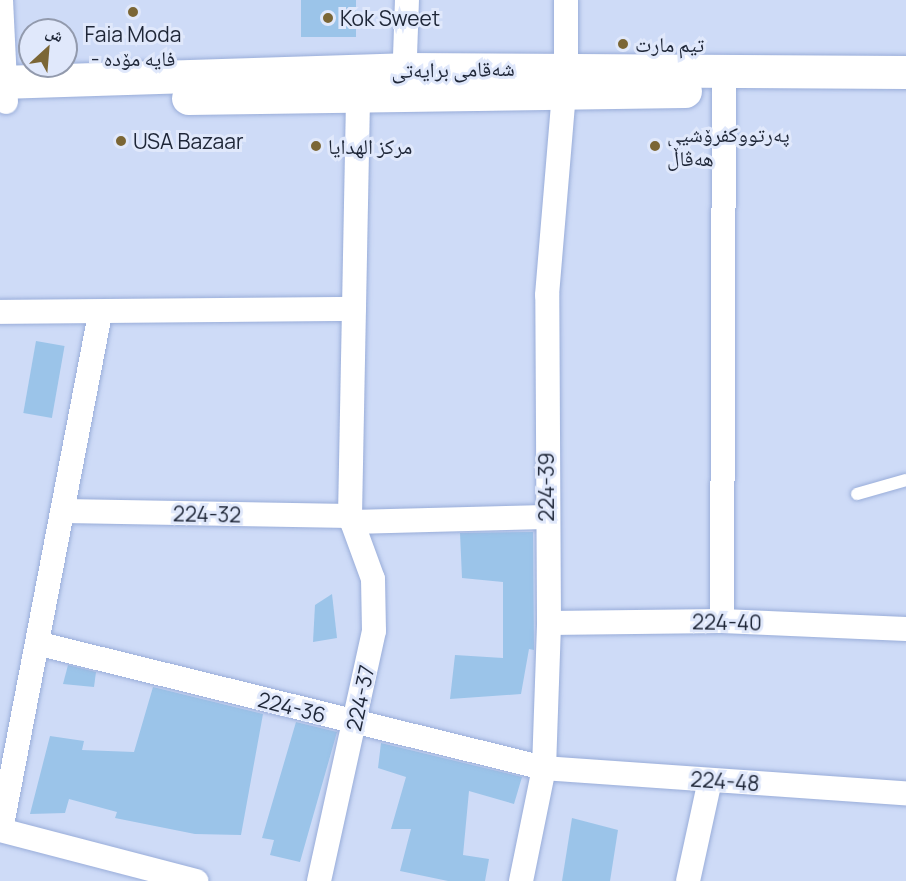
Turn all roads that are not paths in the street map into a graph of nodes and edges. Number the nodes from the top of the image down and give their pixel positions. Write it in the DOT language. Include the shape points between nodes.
graph roads {
  1 [pos="1,0"];
  2 [pos="407,0"];
  3 [pos="566,0"];
  4 [pos="906,72"];
  5 [pos="564,80"];
  6 [pos="724,80"];
  7 [pos="404,81"];
  8 [pos="3,92"];
  9 [pos="906,94"];
  10 [pos="358,95"];
  11 [pos="354,309"];
  12 [pos="0,312"];
  13 [pos="100,314"];
  14 [pos="906,480"];
  15 [pos="857,494"];
  16 [pos="64,511"];
  17 [pos="545,518"];
  18 [pos="351,519"];
  19 [pos="722,621"];
  20 [pos="549,623"];
  21 [pos="906,628"];
  22 [pos="40,644"];
  23 [pos="355,723"];
  24 [pos="544,768"];
  25 [pos="710,780"];
  26 [pos="906,793"];
  27 [pos="1,830"];
  28 [pos="196,881"];
  29 [pos="319,881"];
  30 [pos="521,881"];
  31 [pos="688,881"];
  1 -- 8 [label="street"];
  2 -- 7 [label="street"];
  3 -- 5 [label="street, 224-39"];
  4 -- 6 [label="main road, شەقامی برایەتی"];
  5 -- 6 [label="main road, شەقامی برایەتی"];
  5 -- 7 [label="main road, شەقامی برایەتی"];
  5 -- 17 [label="street, 224-39" via="547,295"];
  6 -- 9 [label="main road, شەقامی برایەتی"];
  6 -- 19 [label="street"];
  7 -- 8 [label="main road, شەقامی برایەتی"];
  7 -- 10 [label="main road, شەقامی برایەتی"];
  8 -- 10 [label="main road, شەقامی برایەتی"];
  10 -- 11 [label="street"];
  11 -- 13 [label="street"];
  11 -- 18 [label="street"];
  12 -- 13 [label="street"];
  13 -- 16 [label="street"];
  14 -- 15 [label="lane"];
  16 -- 18 [label="street, 224-32"];
  16 -- 22 [label="street"];
  17 -- 18 [label="street, 224-32"];
  17 -- 20 [label="street, 224-39"];
  18 -- 23 [label="street, 224-37" via="373,579 374,610 374,631"];
  19 -- 20 [label="street, 224-40"];
  19 -- 21 [label="street, 224-40"];
  20 -- 24 [label="street, 224-39"];
  22 -- 23 [label="street, 224-36"];
  22 -- 27 [label="street"];
  23 -- 24 [label="street, 224-36"];
  23 -- 29 [label="street, 224-37"];
  24 -- 25 [label="street, 224-48"];
  24 -- 30 [label="street, 224-39"];
  25 -- 26 [label="street, 224-48"];
  25 -- 31 [label="street"];
  27 -- 28 [label="street"];
}
